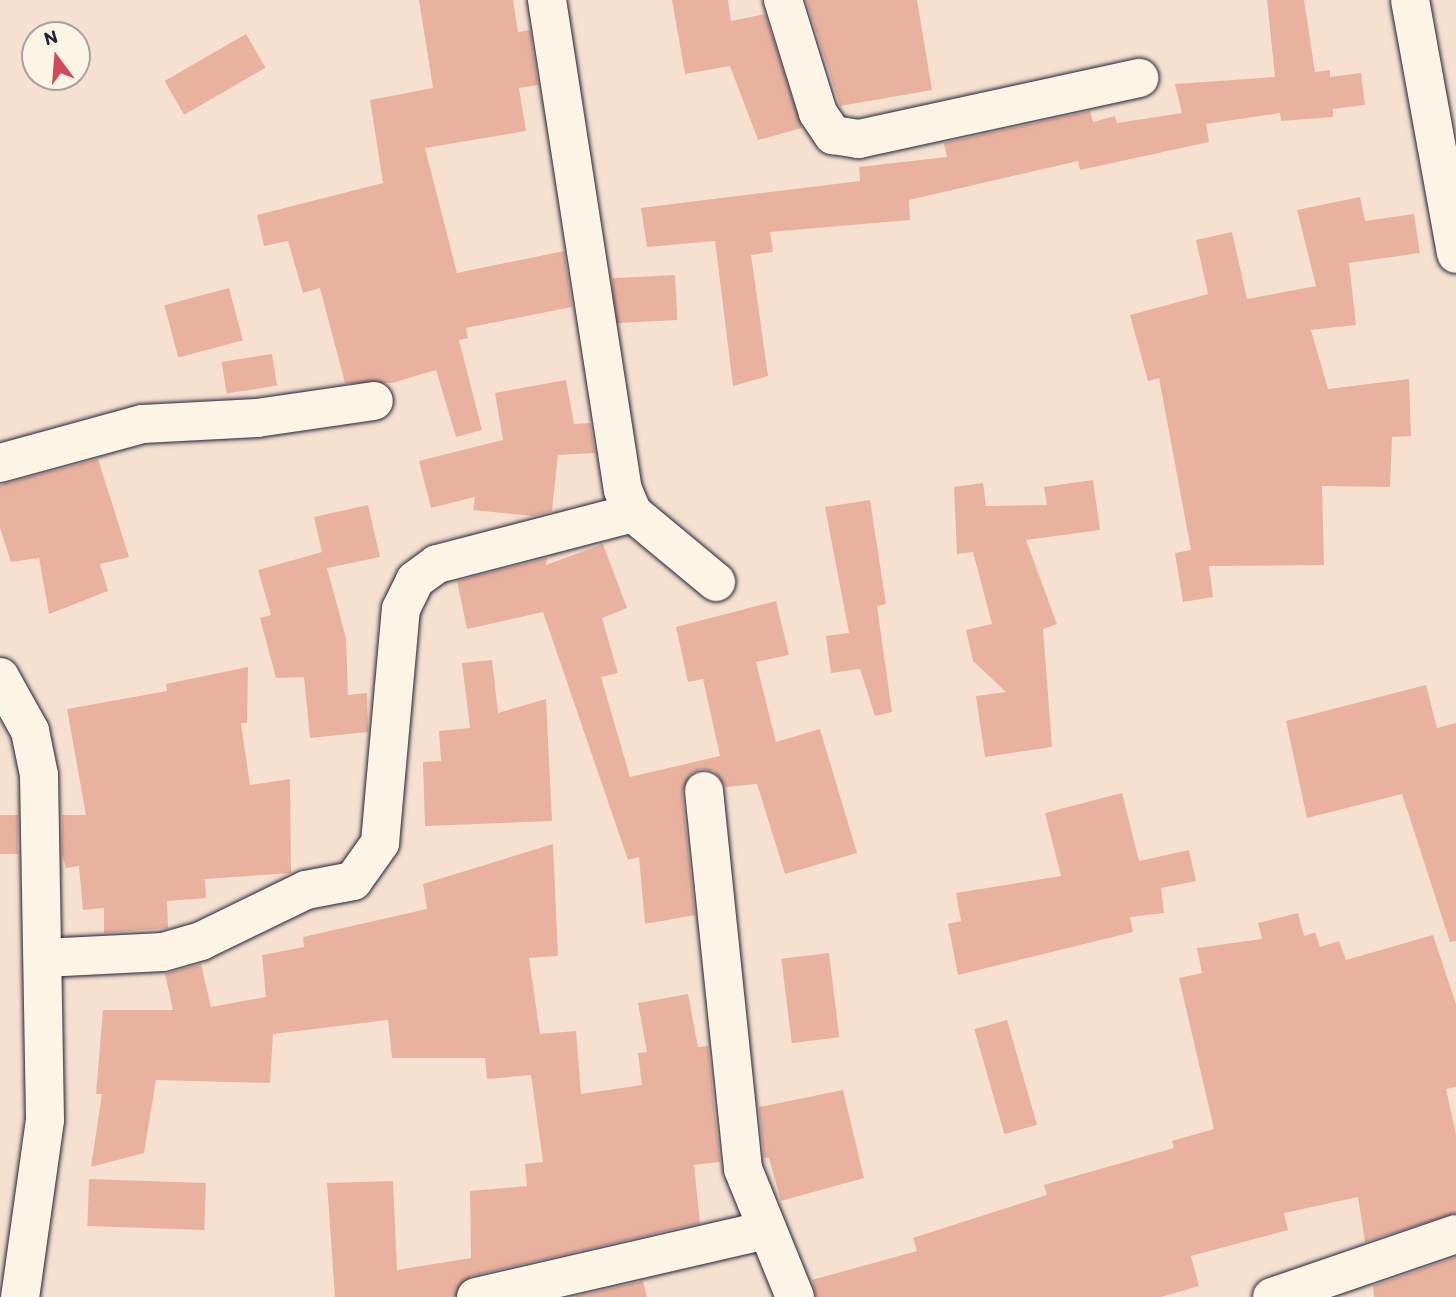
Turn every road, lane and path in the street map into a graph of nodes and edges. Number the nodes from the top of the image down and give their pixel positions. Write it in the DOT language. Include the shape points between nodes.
graph roads {
  1 [pos="548,0"];
  2 [pos="783,0"];
  3 [pos="1410,0"];
  4 [pos="1139,78"];
  5 [pos="1456,254"];
  6 [pos="374,401"];
  7 [pos="0,463"];
  8 [pos="633,513"];
  9 [pos="716,582"];
  10 [pos="0,677"];
  11 [pos="704,792"];
  12 [pos="43,958"];
  13 [pos="767,1230"];
  14 [pos="1456,1234"];
  15 [pos="1294,1294"];
  16 [pos="20,1297"];
  17 [pos="476,1297"];
  18 [pos="795,1297"];
  1 -- 8 [label="street" via="623,490"];
  2 -- 4 [label="street" via="818,113 833,135 859,139"];
  3 -- 5 [label="street"];
  6 -- 7 [label="street" via="257,418 143,424"];
  8 -- 9 [label="street"];
  8 -- 12 [label="street" via="437,564 415,580 401,609 380,843 353,881 306,890 201,941 163,952"];
  10 -- 12 [label="street" via="30,731 39,775"];
  11 -- 13 [label="street" via="730,1086 743,1169"];
  12 -- 16 [label="street" via="46,1120"];
  13 -- 17 [label="street"];
  13 -- 18 [label="street"];
  14 -- 15 [label="street"];
}
